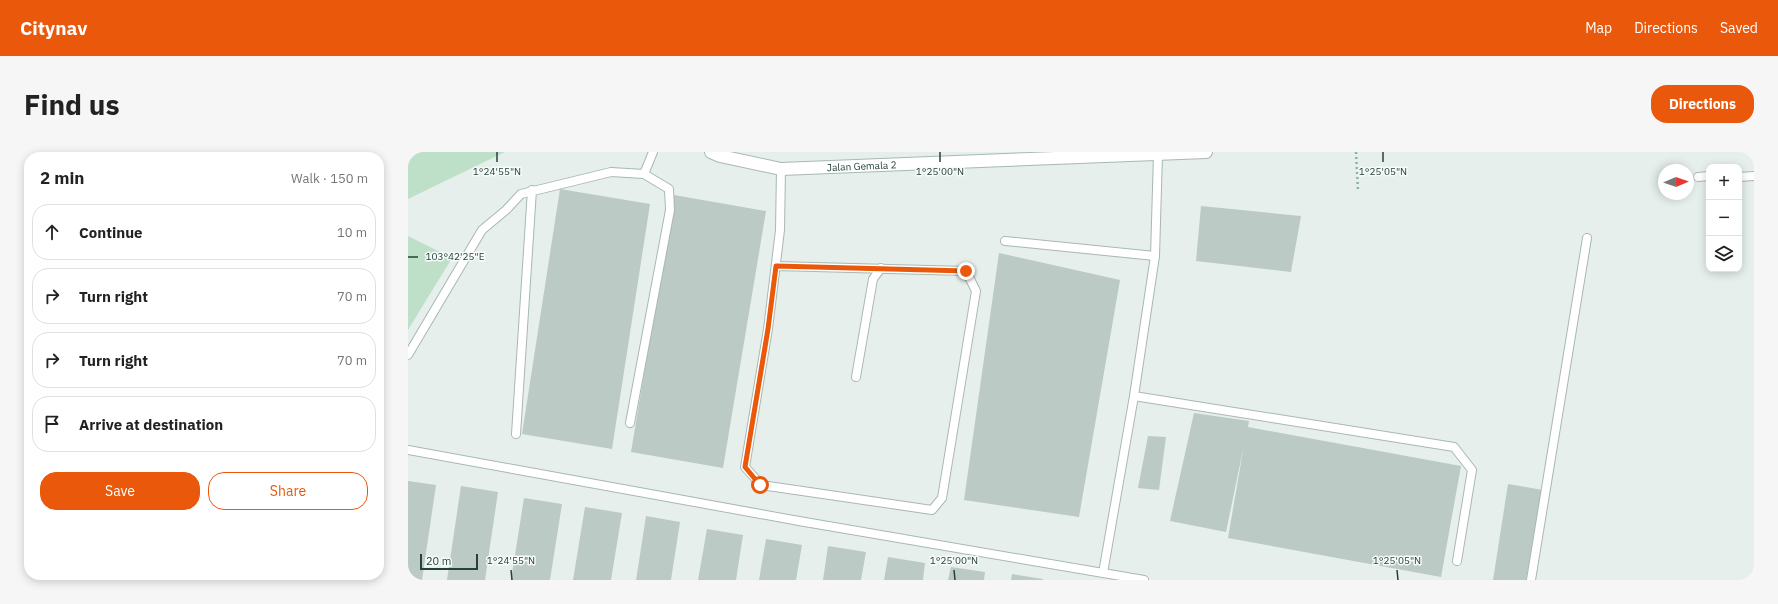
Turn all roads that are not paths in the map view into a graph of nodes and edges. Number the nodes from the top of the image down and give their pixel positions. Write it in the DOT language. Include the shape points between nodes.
graph roads {
  1 [pos="653,152"];
  2 [pos="711,152"];
  3 [pos="1206,152"];
  4 [pos="1158,154"];
  5 [pos="781,169"];
  6 [pos="644,174"];
  7 [pos="1706,176"];
  8 [pos="1742,176"];
  9 [pos="1754,176"];
  10 [pos="1698,177"];
  11 [pos="532,190"];
  12 [pos="1588,238"];
  13 [pos="1005,241"];
  14 [pos="1155,256"];
  15 [pos="776,266"];
  16 [pos="881,268"];
  17 [pos="408,355"];
  18 [pos="856,377"];
  19 [pos="1134,396"];
  20 [pos="630,423"];
  21 [pos="516,434"];
  22 [pos="408,450"];
  23 [pos="1457,561"];
  24 [pos="1103,573"];
  25 [pos="1144,580"];
  26 [pos="1531,580"];
  1 -- 6 [label="lane"];
  2 -- 5 [label="street, Jalan Gemala 2"];
  3 -- 4 [label="street, Jalan Gemala 2"];
  4 -- 5 [label="street, Jalan Gemala 2"];
  4 -- 14 [label="lane"];
  5 -- 15 [label="lane" via="780,230"];
  6 -- 11 [label="lane" via="611,172"];
  6 -- 20 [label="lane" via="669,189 670,210"];
  7 -- 10 [label="lane"];
  8 -- 9 [label="lane"];
  11 -- 17 [label="lane" via="521,194 482,230"];
  11 -- 21 [label="lane"];
  12 -- 26 [label="lane"];
  13 -- 14 [label="lane"];
  14 -- 19 [label="lane"];
  15 -- 16 [label="lane"];
  15 -- 16 [label="lane" via="745,467 760,485 932,510 942,498 976,291 966,271"];
  16 -- 18 [label="lane" via="873,279"];
  19 -- 23 [label="lane" via="1454,447 1472,470"];
  19 -- 24 [label="lane"];
  22 -- 24 [label="lane"];
  24 -- 25 [label="lane"];
}
